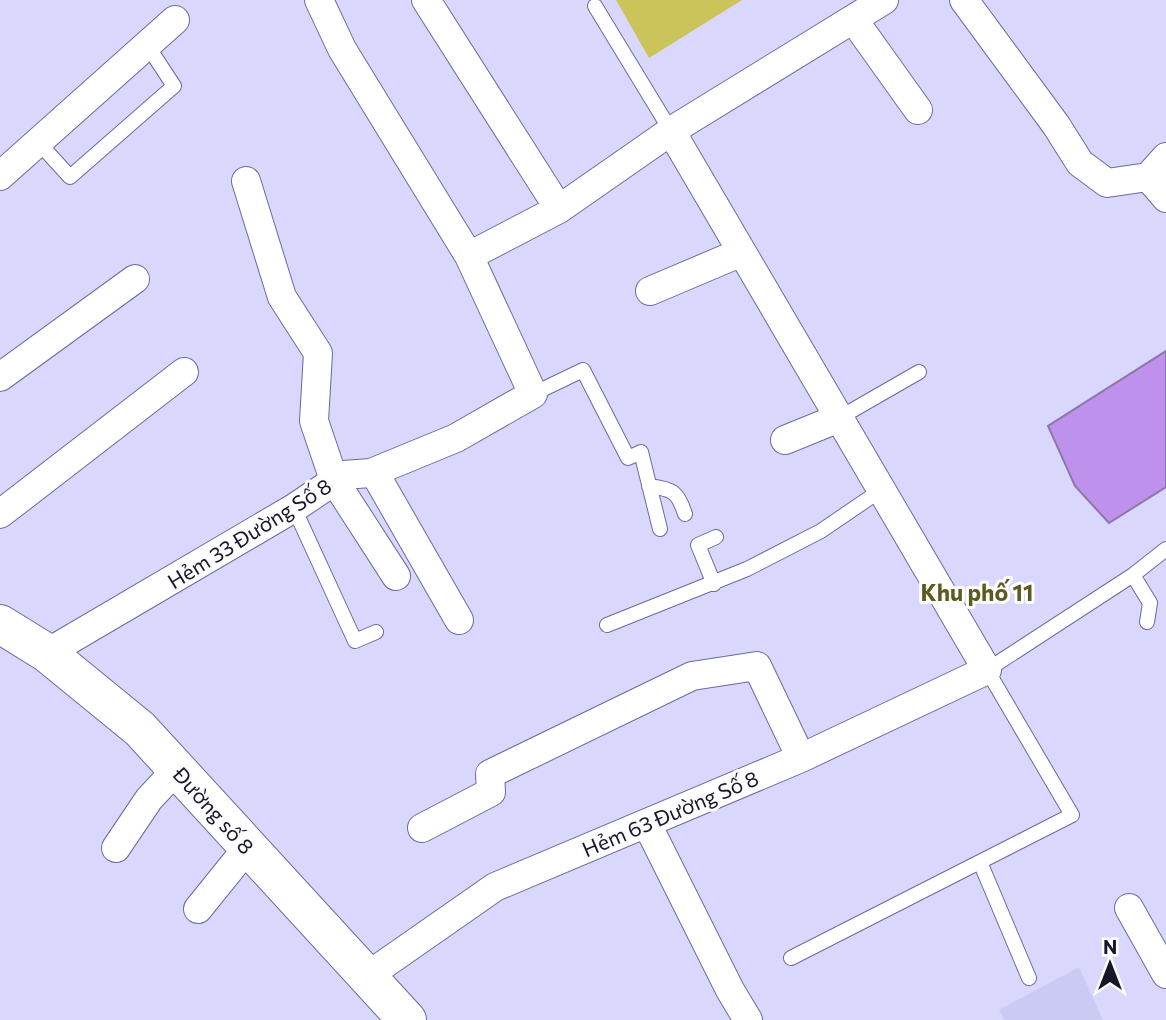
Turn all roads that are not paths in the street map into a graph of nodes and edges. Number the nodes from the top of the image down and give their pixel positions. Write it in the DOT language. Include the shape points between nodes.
graph roads {
  1 [pos="318,0"];
  2 [pos="426,0"];
  3 [pos="884,0"];
  4 [pos="964,0"];
  5 [pos="595,6"];
  6 [pos="853,19"];
  7 [pos="175,20"];
  8 [pos="147,45"];
  9 [pos="918,110"];
  10 [pos="671,131"];
  11 [pos="40,143"];
  12 [pos="0,176"];
  13 [pos="1160,177"];
  14 [pos="246,181"];
  15 [pos="558,209"];
  16 [pos="742,252"];
  17 [pos="469,256"];
  18 [pos="135,279"];
  19 [pos="650,291"];
  20 [pos="184,372"];
  21 [pos="919,372"];
  22 [pos="0,377"];
  23 [pos="533,394"];
  24 [pos="839,418"];
  25 [pos="785,440"];
  26 [pos="374,472"];
  27 [pos="334,480"];
  28 [pos="649,486"];
  29 [pos="881,490"];
  30 [pos="294,508"];
  31 [pos="0,514"];
  32 [pos="685,514"];
  33 [pos="660,529"];
  34 [pos="716,537"];
  35 [pos="1166,549"];
  36 [pos="1133,575"];
  37 [pos="396,576"];
  38 [pos="714,583"];
  39 [pos="459,620"];
  40 [pos="1147,622"];
  41 [pos="0,624"];
  42 [pos="607,625"];
  43 [pos="376,632"];
  44 [pos="47,653"];
  45 [pos="987,670"];
  46 [pos="802,758"];
  47 [pos="177,769"];
  48 [pos="647,824"];
  49 [pos="422,828"];
  50 [pos="248,847"];
  51 [pos="116,848"];
  52 [pos="980,862"];
  53 [pos="1129,908"];
  54 [pos="198,909"];
  55 [pos="791,958"];
  56 [pos="1166,974"];
  57 [pos="366,977"];
  58 [pos="1029,978"];
  59 [pos="404,1019"];
  60 [pos="748,1020"];
  1 -- 17 [label="street" via="342,49"];
  2 -- 15 [label="street"];
  3 -- 6 [label="street"];
  4 -- 13 [label="street" via="1080,163 1107,183"];
  5 -- 10 [label="lane"];
  6 -- 9 [label="street"];
  6 -- 10 [label="street"];
  7 -- 8 [label="street"];
  8 -- 11 [label="street"];
  8 -- 11 [label="lane" via="174,86 70,177"];
  10 -- 15 [label="street"];
  10 -- 16 [label="street"];
  11 -- 12 [label="street"];
  14 -- 27 [label="street" via="282,297 318,353 314,421"];
  15 -- 17 [label="street"];
  16 -- 19 [label="street"];
  16 -- 24 [label="street"];
  17 -- 23 [label="street"];
  18 -- 22 [label="street"];
  20 -- 31 [label="street"];
  21 -- 24 [label="lane"];
  23 -- 26 [label="street, Hẻm 33 Đường Số 8" via="456,438"];
  23 -- 28 [label="lane" via="583,370 628,458 641,452"];
  24 -- 25 [label="street"];
  24 -- 29 [label="street"];
  26 -- 27 [label="street, Hẻm 33 Đường Số 8"];
  26 -- 39 [label="street"];
  27 -- 30 [label="street, Hẻm 33 Đường Số 8"];
  27 -- 37 [label="street"];
  28 -- 32 [label="lane" via="670,490 679,497"];
  28 -- 33 [label="lane"];
  29 -- 38 [label="lane" via="821,531"];
  29 -- 45 [label="street"];
  30 -- 43 [label="lane" via="355,641"];
  30 -- 44 [label="street, Hẻm 33 Đường Số 8"];
  34 -- 38 [label="lane" via="698,545"];
  35 -- 36 [label="lane"];
  36 -- 40 [label="lane" via="1150,603"];
  36 -- 45 [label="lane"];
  38 -- 42 [label="lane"];
  41 -- 44 [label="street, Đường số 8"];
  44 -- 47 [label="street, Đường số 8" via="140,729"];
  45 -- 46 [label="street, Hẻm 63 Đường Số 8"];
  45 -- 52 [label="lane" via="1072,815"];
  46 -- 48 [label="street, Hẻm 63 Đường Số 8"];
  46 -- 49 [label="street" via="757,666 692,676 490,774 491,792"];
  47 -- 50 [label="street, Đường số 8"];
  47 -- 51 [label="street" via="149,799"];
  48 -- 57 [label="street, Hẻm 63 Đường Số 8" via="495,887"];
  48 -- 60 [label="street"];
  50 -- 54 [label="street"];
  50 -- 57 [label="street, Đường số 8"];
  52 -- 55 [label="lane"];
  52 -- 58 [label="lane"];
  53 -- 56 [label="street"];
  57 -- 59 [label="street, Đường số 8"];
}
